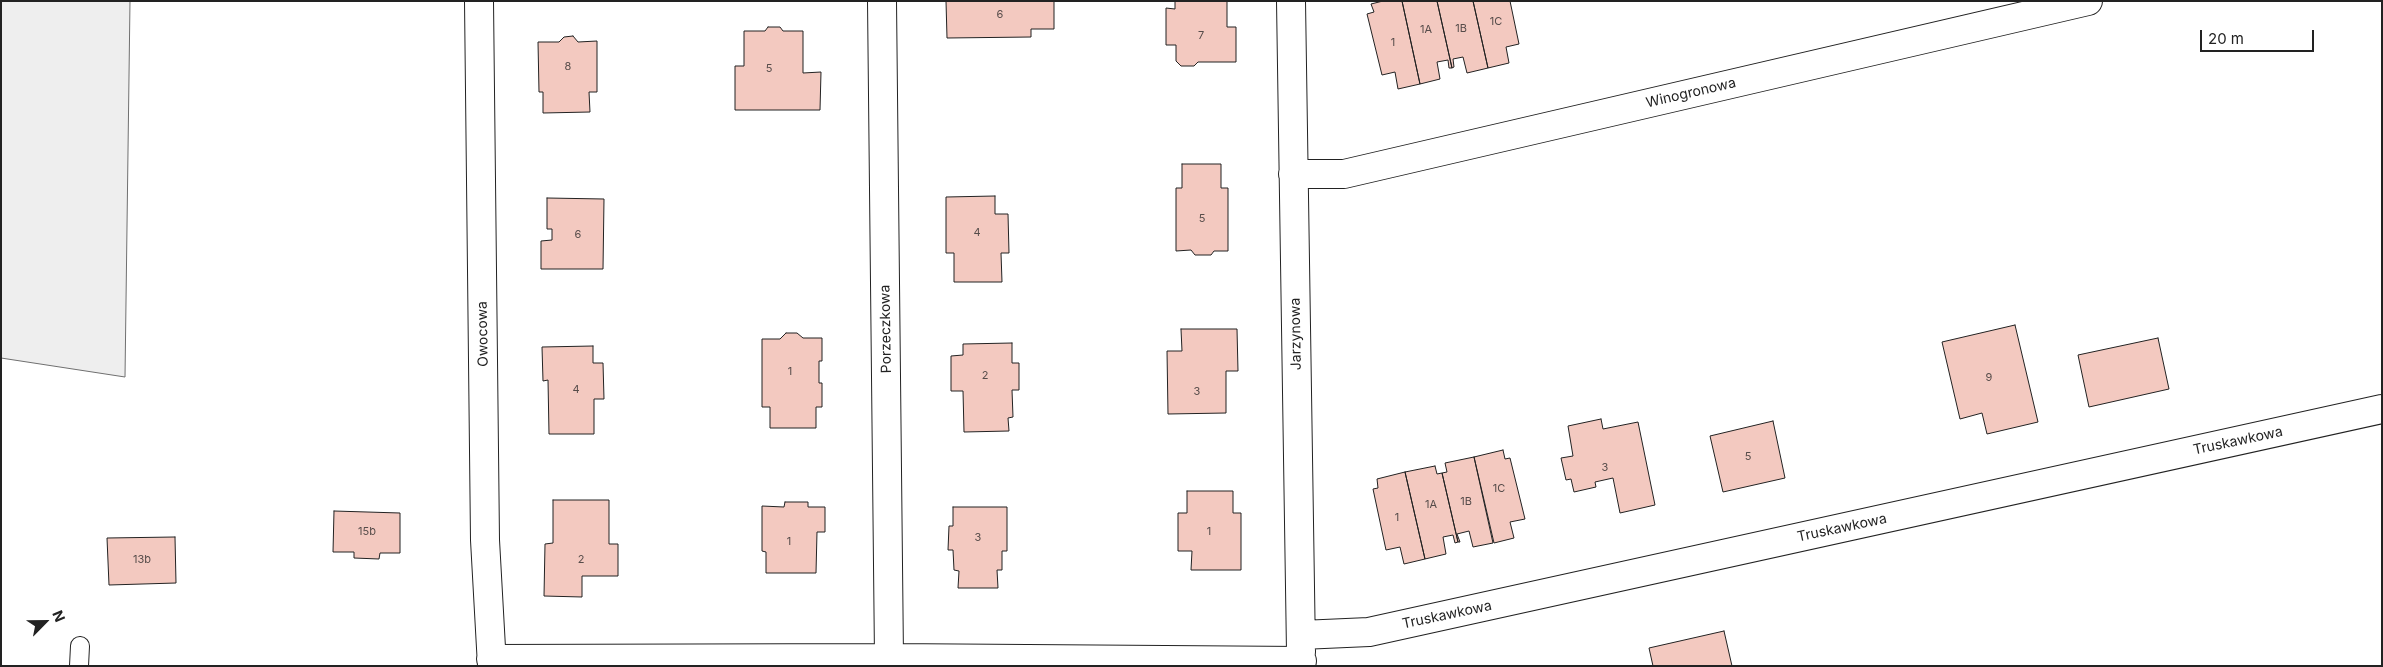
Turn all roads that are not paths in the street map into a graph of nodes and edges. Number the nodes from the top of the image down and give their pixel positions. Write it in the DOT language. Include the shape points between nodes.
graph roads {
  1 [pos="480,1"];
  2 [pos="882,1"];
  3 [pos="1291,1"];
  4 [pos="2088,1"];
  5 [pos="1293,174"];
  6 [pos="2382,409"];
  7 [pos="1301,635"];
  8 [pos="80,646"];
  9 [pos="889,658"];
  10 [pos="492,662"];
  11 [pos="1302,664"];
  12 [pos="79,666"];
  1 -- 10 [label="street, Owocowa" via="485,540"];
  2 -- 9 [label="street, Porzeczkowa"];
  3 -- 5 [label="street, Jarzynowa"];
  4 -- 5 [label="street, Winogronowa" via="1344,174"];
  5 -- 7 [label="street, Jarzynowa"];
  6 -- 7 [label="street, Truskawkowa" via="1370,632"];
  7 -- 11 [label="street, Jarzynowa"];
  8 -- 12 [label="lane"];
  9 -- 10 [label="street"];
  9 -- 11 [label="street"];
}
